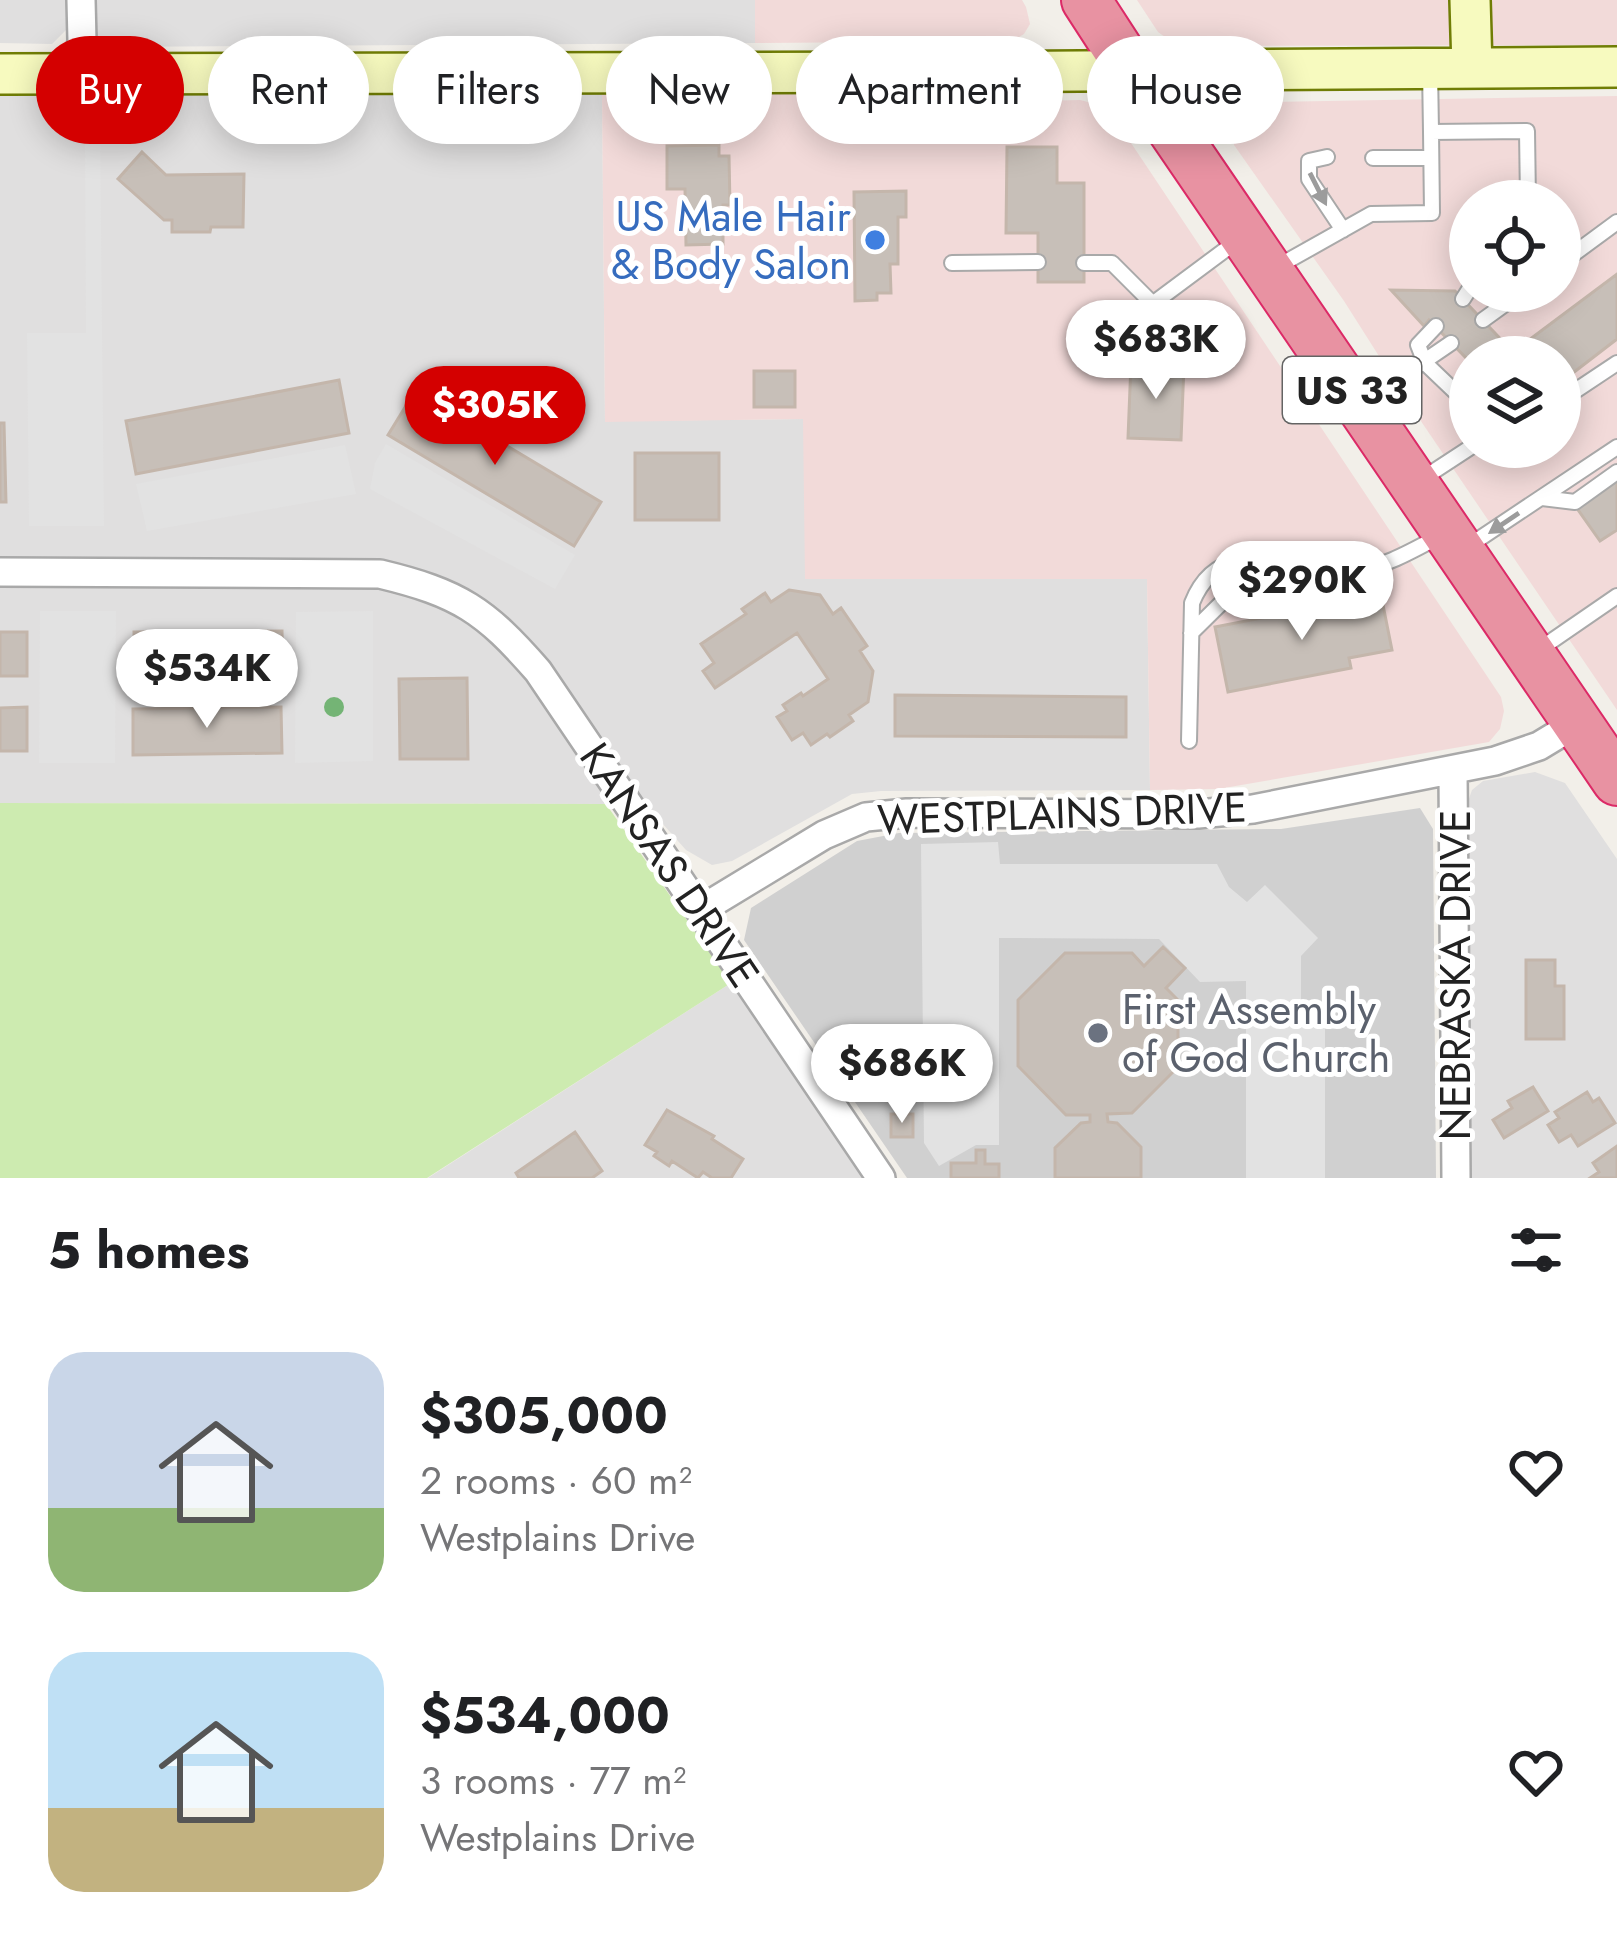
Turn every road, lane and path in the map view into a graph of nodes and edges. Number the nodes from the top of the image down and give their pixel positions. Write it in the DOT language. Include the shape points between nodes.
graph roads {
  1 [pos="81,0"];
  2 [pos="1086,0"];
  3 [pos="1470,0"];
  4 [pos="82,36"];
  5 [pos="1109,36"];
  6 [pos="1472,67"];
  7 [pos="1617,67"];
  8 [pos="1430,68"];
  9 [pos="1284,69"];
  10 [pos="1087,71"];
  11 [pos="0,74"];
  12 [pos="36,74"];
  13 [pos="184,74"];
  14 [pos="1431,132"];
  15 [pos="1183,144"];
  16 [pos="1327,157"];
  17 [pos="1373,158"];
  18 [pos="1431,158"];
  19 [pos="1528,180"];
  20 [pos="1617,222"];
  21 [pos="1342,230"];
  22 [pos="1581,249"];
  23 [pos="1258,253"];
  24 [pos="952,262"];
  25 [pos="1038,262"];
  26 [pos="1084,262"];
  27 [pos="1153,304"];
  28 [pos="1494,312"];
  29 [pos="1483,320"];
  30 [pos="1436,326"];
  31 [pos="1100,343"];
  32 [pos="1449,345"];
  33 [pos="1425,363"];
  34 [pos="1617,363"];
  35 [pos="1449,386"];
  36 [pos="1581,386"];
  37 [pos="1361,404"];
  38 [pos="1617,446"];
  39 [pos="1449,461"];
  40 [pos="1617,472"];
  41 [pos="1414,483"];
  42 [pos="1541,497"];
  43 [pos="1454,542"];
  44 [pos="1264,560"];
  45 [pos="0,572"];
  46 [pos="1617,596"];
  47 [pos="1190,634"];
  48 [pos="1531,655"];
  49 [pos="1577,723"];
  50 [pos="1189,741"];
  51 [pos="1454,771"];
  52 [pos="1617,781"];
  53 [pos="701,909"];
  54 [pos="881,1178"];
  55 [pos="1456,1178"];
  1 -- 4 [label="street"];
  2 -- 5 [label="highway, US 33"];
  3 -- 6 [label="street"];
  6 -- 7 [label="street"];
  6 -- 8 [label="street"];
  8 -- 9 [label="street"];
  8 -- 14 [label="lane"];
  10 -- 13 [label="street"];
  11 -- 12 [label="street"];
  14 -- 18 [label="lane"];
  14 -- 19 [label="lane" via="1527,131"];
  15 -- 23 [label="highway, US 33"];
  16 -- 21 [label="lane, one-way" via="1310,160 1309,179"];
  17 -- 18 [label="lane"];
  18 -- 21 [label="lane" via="1432,213 1372,214"];
  20 -- 22 [label="lane"];
  21 -- 23 [label="lane"];
  23 -- 27 [label="lane"];
  23 -- 37 [label="highway, US 33"];
  24 -- 25 [label="lane"];
  26 -- 27 [label="lane" via="1112,262"];
  27 -- 31 [label="lane"];
  28 -- 29 [label="lane"];
  30 -- 33 [label="lane" via="1418,345"];
  32 -- 33 [label="lane"];
  33 -- 35 [label="lane"];
  33 -- 37 [label="lane"];
  34 -- 36 [label="lane"];
  37 -- 41 [label="highway, US 33"];
  38 -- 42 [label="lane"];
  39 -- 41 [label="lane"];
  40 -- 42 [label="lane" via="1575,502"];
  41 -- 43 [label="highway, US 33"];
  42 -- 43 [label="lane, one-way"];
  43 -- 44 [label="lane" via="1349,572"];
  43 -- 48 [label="highway, US 33"];
  44 -- 47 [label="lane"];
  44 -- 47 [label="lane" via="1231,562 1208,574 1192,603"];
  45 -- 53 [label="street, KANSAS DRIVE" via="380,574 472,607 538,671"];
  46 -- 48 [label="lane"];
  47 -- 50 [label="lane"];
  48 -- 49 [label="highway, US 33"];
  49 -- 51 [label="street, WESTPLAINS DRIVE" via="1539,746"];
  49 -- 52 [label="highway, US 33"];
  51 -- 53 [label="street, WESTPLAINS DRIVE" via="1198,814 866,817"];
  51 -- 55 [label="street, NEBRASKA DRIVE"];
  53 -- 54 [label="street, KANSAS DRIVE"];
}
